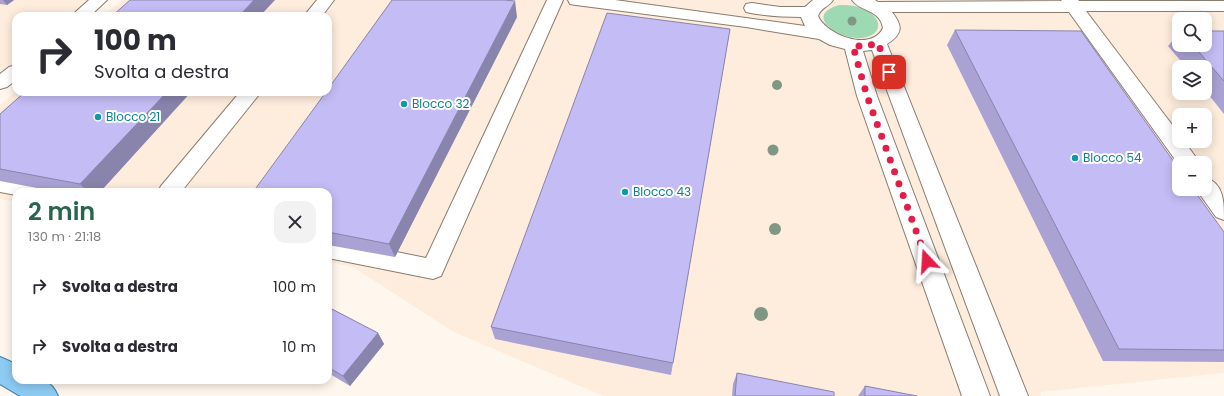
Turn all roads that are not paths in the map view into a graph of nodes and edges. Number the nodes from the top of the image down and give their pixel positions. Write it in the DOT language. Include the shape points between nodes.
graph roads {
  1 [pos="99,0"];
  2 [pos="326,0"];
  3 [pos="554,0"];
  4 [pos="576,0"];
  5 [pos="688,0"];
  6 [pos="825,0"];
  7 [pos="860,0"];
  8 [pos="1224,6"];
  9 [pos="876,7"];
  10 [pos="1075,8"];
  11 [pos="85,12"];
  12 [pos="316,12"];
  13 [pos="811,12"];
  14 [pos="1224,17"];
  15 [pos="891,24"];
  16 [pos="821,34"];
  17 [pos="878,43"];
  18 [pos="853,46"];
  19 [pos="12,74"];
  20 [pos="0,83"];
  21 [pos="247,96"];
  22 [pos="1184,156"];
  23 [pos="0,184"];
  24 [pos="21,188"];
  25 [pos="172,188"];
  26 [pos="1212,195"];
  27 [pos="1224,211"];
  28 [pos="332,249"];
  29 [pos="0,369"];
  30 [pos="12,376"];
  31 [pos="25,384"];
  32 [pos="44,396"];
  33 [pos="976,396"];
  34 [pos="1014,396"];
  1 -- 11 [label="lane"];
  2 -- 12 [label="lane"];
  3 -- 28 [label="lane" via="433,269"];
  4 -- 16 [label="lane"];
  5 -- 13 [label="lane" via="780,12"];
  6 -- 13 [label="lane" via="819,2"];
  7 -- 9 [label="lane"];
  8 -- 10 [label="lane"];
  9 -- 10 [label="lane"];
  9 -- 15 [label="lane" via="887,16"];
  10 -- 14 [label="lane"];
  10 -- 15 [label="lane" via="911,20"];
  10 -- 22 [label="lane"];
  13 -- 16 [label="lane" via="812,24"];
  15 -- 17 [label="lane" via="891,31"];
  16 -- 18 [label="lane" via="839,43"];
  17 -- 18 [label="lane"];
  17 -- 34 [label="lane"];
  18 -- 33 [label="lane" via="867,96"];
  19 -- 20 [label="lane"];
  21 -- 25 [label="lane"];
  23 -- 24 [label="lane"];
  26 -- 27 [label="lane"];
  29 -- 30 [label="main road"];
  31 -- 32 [label="main road"];
}
